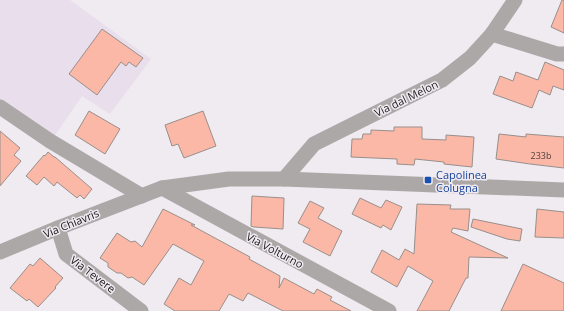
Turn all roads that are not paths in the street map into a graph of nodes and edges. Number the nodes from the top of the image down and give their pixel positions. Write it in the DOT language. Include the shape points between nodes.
graph roads {
  1 [pos="515,0"];
  2 [pos="492,34"];
  3 [pos="564,54"];
  4 [pos="0,106"];
  5 [pos="284,179"];
  6 [pos="162,188"];
  7 [pos="564,190"];
  8 [pos="142,196"];
  9 [pos="58,228"];
  10 [pos="0,252"];
  11 [pos="141,311"];
  12 [pos="389,311"];
  1 -- 2 [label="street, Via dal Melon"];
  2 -- 3 [label="street"];
  2 -- 5 [label="street, Via dal Melon" via="470,58 442,80 314,144"];
  4 -- 8 [label="street" via="50,141"];
  5 -- 6 [label="street, Via Chiavris" via="229,179"];
  5 -- 7 [label="street, Via Chiavris"];
  6 -- 8 [label="street, Via Chiavris"];
  6 -- 12 [label="street, Via Volturno"];
  8 -- 9 [label="street, Via Chiavris"];
  9 -- 10 [label="street, Via Chiavris"];
  9 -- 11 [label="street, Via Tevere" via="66,254"];
}
